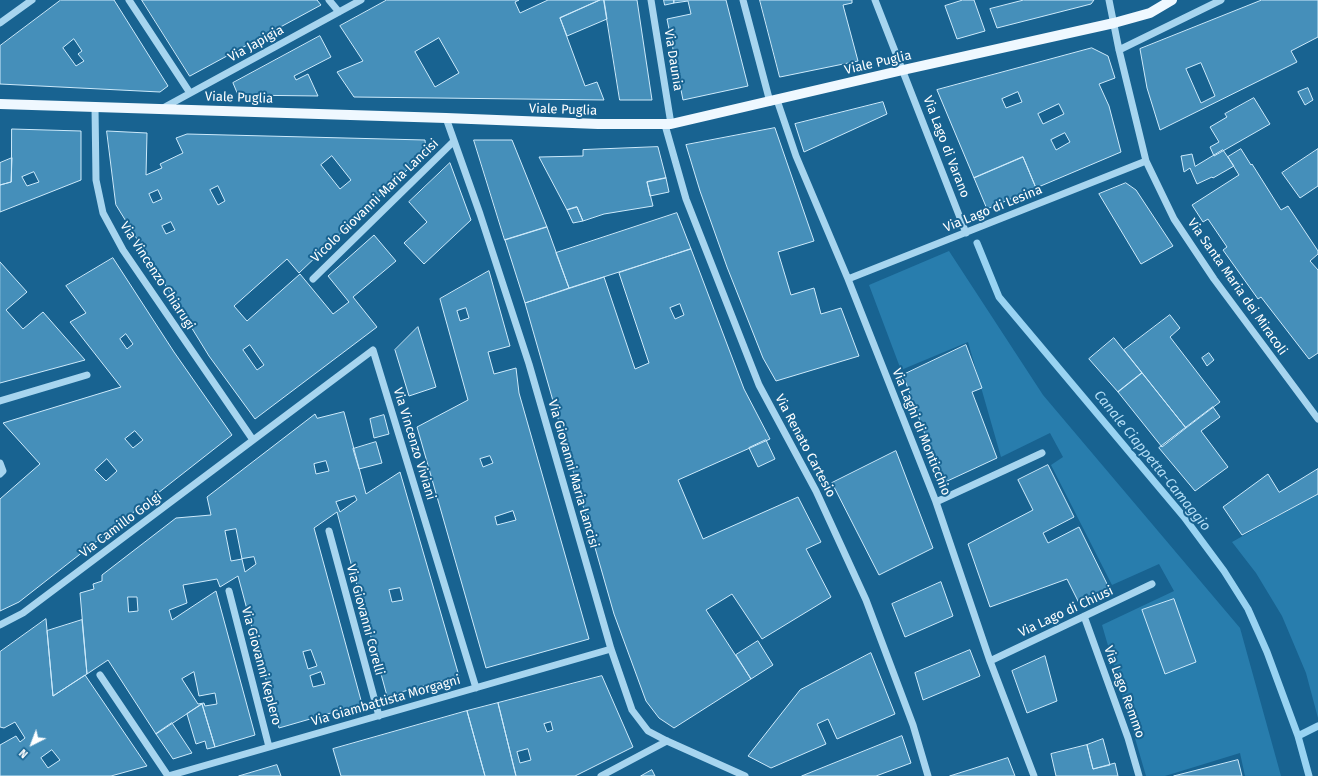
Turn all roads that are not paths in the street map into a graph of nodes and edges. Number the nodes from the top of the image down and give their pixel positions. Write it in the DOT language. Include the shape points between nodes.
graph roads {
  1 [pos="32,0"];
  2 [pos="129,0"];
  3 [pos="329,0"];
  4 [pos="361,0"];
  5 [pos="651,0"];
  6 [pos="744,0"];
  7 [pos="875,0"];
  8 [pos="1109,0"];
  9 [pos="1172,0"];
  10 [pos="1221,0"];
  11 [pos="339,12"];
  12 [pos="0,23"];
  13 [pos="1114,23"];
  14 [pos="1119,50"];
  15 [pos="904,70"];
  16 [pos="190,93"];
  17 [pos="774,101"];
  18 [pos="0,104"];
  19 [pos="94,108"];
  20 [pos="163,108"];
  21 [pos="446,118"];
  22 [pos="668,124"];
  23 [pos="454,141"];
  24 [pos="1146,161"];
  25 [pos="966,233"];
  26 [pos="313,279"];
  27 [pos="848,279"];
  28 [pos="87,375"];
  29 [pos="0,400"];
  30 [pos="1318,419"];
  31 [pos="253,440"];
  32 [pos="1042,453"];
  33 [pos="0,463"];
  34 [pos="0,474"];
  35 [pos="936,502"];
  36 [pos="329,531"];
  37 [pos="1152,584"];
  38 [pos="229,591"];
  39 [pos="1084,616"];
  40 [pos="0,625"];
  41 [pos="611,649"];
  42 [pos="990,661"];
  43 [pos="100,675"];
  44 [pos="476,688"];
  45 [pos="379,716"];
  46 [pos="667,741"];
  47 [pos="269,747"];
  48 [pos="168,776"];
  49 [pos="601,776"];
  50 [pos="745,776"];
  51 [pos="928,776"];
  52 [pos="1034,776"];
  53 [pos="1139,776"];
  1 -- 12 [label="street"];
  2 -- 16 [label="street"];
  3 -- 11 [label="street"];
  4 -- 11 [label="street, Via Japigia"];
  5 -- 22 [label="street, Via Daunia"];
  6 -- 17 [label="street, Via Laghi di Monticchio"];
  7 -- 15 [label="street, Via Lago di Varano"];
  8 -- 13 [label="street, Via Santa Maria dei Miracoli"];
  9 -- 13 [label="main road, Viale Puglia" via="1150,13"];
  10 -- 14 [label="street"];
  11 -- 16 [label="street, Via Japigia"];
  13 -- 14 [label="street, Via Santa Maria dei Miracoli"];
  13 -- 15 [label="main road, Viale Puglia"];
  14 -- 24 [label="street, Via Santa Maria dei Miracoli"];
  15 -- 17 [label="main road, Viale Puglia"];
  15 -- 25 [label="street, Via Lago di Varano"];
  16 -- 20 [label="street, Via Japigia"];
  17 -- 22 [label="main road, Viale Puglia"];
  17 -- 27 [label="street, Via Laghi di Monticchio"];
  18 -- 19 [label="main road, Viale Puglia"];
  19 -- 20 [label="main road, Viale Puglia"];
  19 -- 31 [label="street, Via Vincenzo Chiarugi" via="96,180 103,213 123,250"];
  20 -- 21 [label="main road, Viale Puglia"];
  21 -- 22 [label="main road, Viale Puglia"];
  21 -- 23 [label="street, Via Giovanni Maria Lancisi"];
  22 -- 51 [label="street, Via Renato Cartesio" via="686,199 757,378 816,491 866,600 913,725"];
  23 -- 26 [label="street, Vicolo Giovanni Maria Lancisi"];
  23 -- 41 [label="street, Via Giovanni Maria Lancisi" via="529,364"];
  24 -- 25 [label="street, Via Lago di Lesina"];
  24 -- 30 [label="street, Via Santa Maria dei Miracoli" via="1174,219 1209,272"];
  25 -- 27 [label="street, Via Lago di Lesina"];
  27 -- 35 [label="street, Via Laghi di Monticchio"];
  28 -- 29 [label="street"];
  31 -- 40 [label="street, Via Camillo Golgi" via="23,613"];
  31 -- 44 [label="street, Via Vincenzo Viviani" via="373,350"];
  32 -- 35 [label="street"];
  33 -- 34 [label="street" via="3,471"];
  35 -- 42 [label="street, Via Laghi di Monticchio"];
  36 -- 45 [label="street, Via Giovanni Corelli"];
  37 -- 39 [label="street, Via Lago di Chiusi"];
  38 -- 47 [label="street, Via Giovanni Keplero"];
  39 -- 42 [label="street, Via Lago di Chiusi"];
  39 -- 53 [label="street, Via Lago Remmo"];
  41 -- 44 [label="street, Via Giambattista Morgagni"];
  41 -- 46 [label="street, Via Giovanni Maria Lancisi" via="632,710 648,731"];
  42 -- 52 [label="street, Via Laghi di Monticchio"];
  43 -- 48 [label="street"];
  44 -- 45 [label="street, Via Giambattista Morgagni"];
  45 -- 47 [label="street, Via Giambattista Morgagni"];
  46 -- 49 [label="street"];
  46 -- 50 [label="street, Via Giovanni Maria Lancisi"];
  47 -- 48 [label="street, Via Giambattista Morgagni"];
}
